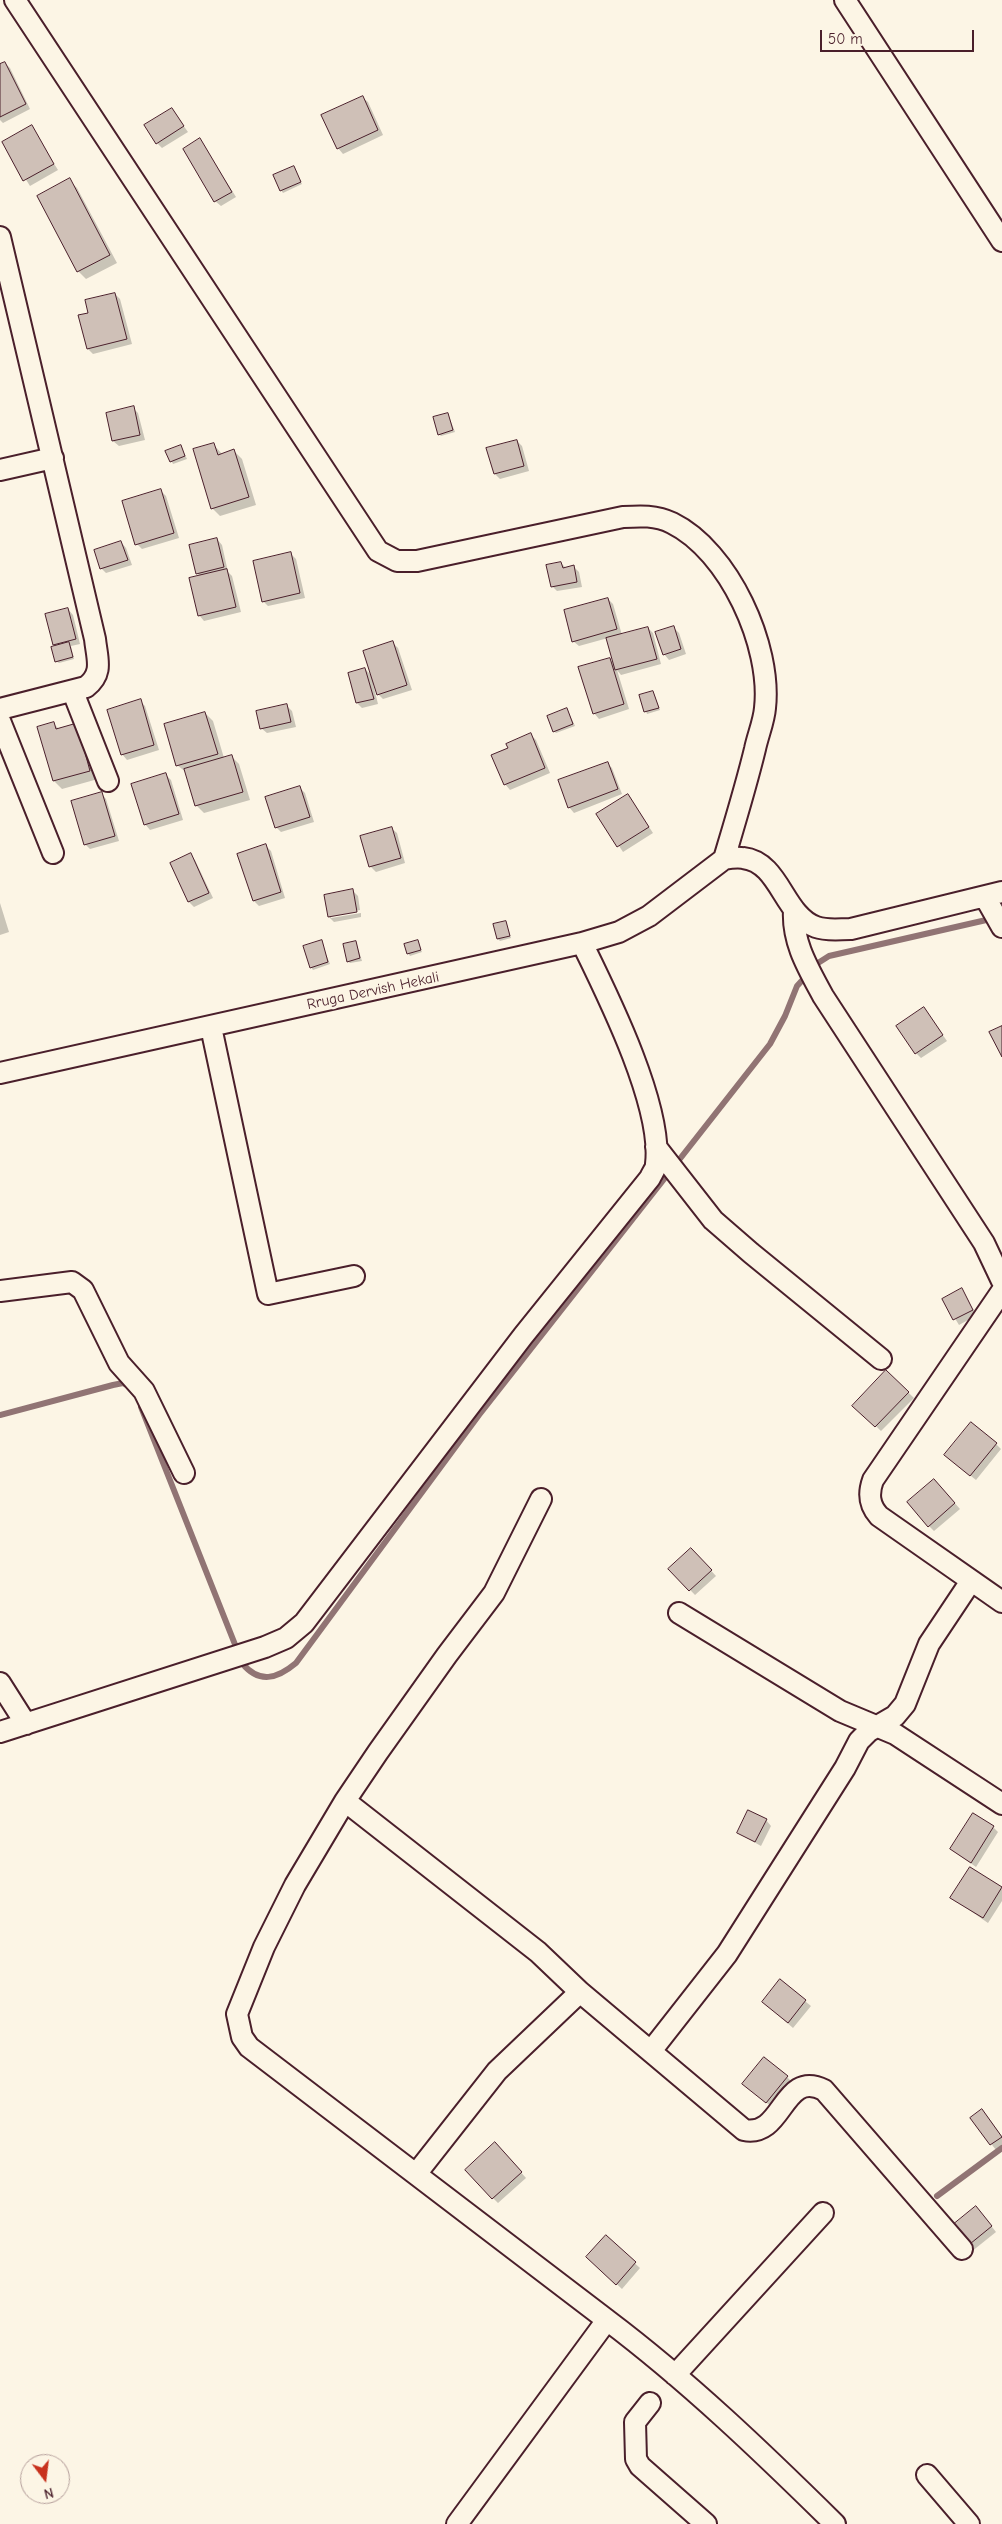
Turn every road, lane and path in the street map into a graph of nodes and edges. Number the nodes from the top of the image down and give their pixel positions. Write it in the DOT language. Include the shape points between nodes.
graph roads {
  1 [pos="15,0"];
  2 [pos="845,0"];
  3 [pos="0,238"];
  4 [pos="1002,241"];
  5 [pos="7,301"];
  6 [pos="53,458"];
  7 [pos="0,470"];
  8 [pos="72,692"];
  9 [pos="0,709"];
  10 [pos="0,721"];
  11 [pos="108,781"];
  12 [pos="53,853"];
  13 [pos="724,859"];
  14 [pos="996,907"];
  15 [pos="794,910"];
  16 [pos="582,943"];
  17 [pos="211,1027"];
  18 [pos="0,1073"];
  19 [pos="662,1153"];
  20 [pos="354,1276"];
  21 [pos="1002,1281"];
  22 [pos="0,1291"];
  23 [pos="1002,1291"];
  24 [pos="881,1359"];
  25 [pos="184,1473"];
  26 [pos="541,1498"];
  27 [pos="971,1582"];
  28 [pos="1002,1602"];
  29 [pos="679,1614"];
  30 [pos="0,1683"];
  31 [pos="26,1724"];
  32 [pos="877,1725"];
  33 [pos="0,1732"];
  34 [pos="345,1801"];
  35 [pos="1002,1804"];
  36 [pos="580,1992"];
  37 [pos="651,2051"];
  38 [pos="416,2174"];
  39 [pos="823,2214"];
  40 [pos="962,2249"];
  41 [pos="607,2320"];
  42 [pos="675,2375"];
  43 [pos="650,2403"];
  44 [pos="927,2475"];
  45 [pos="456,2524"];
  46 [pos="706,2524"];
  47 [pos="835,2524"];
  48 [pos="969,2524"];
  1 -- 13 [label="street" via="378,551 397,561 417,561 623,517 647,516 671,523 691,536 722,566 741,596 765,671 765,708"];
  2 -- 4 [label="street"];
  3 -- 5 [label="street"];
  5 -- 6 [label="street"];
  6 -- 7 [label="street"];
  6 -- 8 [label="street" via="95,639 98,672 86,687"];
  8 -- 9 [label="street"];
  8 -- 11 [label="street"];
  10 -- 12 [label="street"];
  13 -- 15 [label="street" via="743,858 759,863"];
  13 -- 16 [label="street, Rruga Dervish Hekali" via="648,916 619,932"];
  14 -- 15 [label="street" via="832,930 816,927"];
  15 -- 21 [label="street" via="794,933 822,996 984,1244"];
  16 -- 17 [label="street, Rruga Dervish Hekali"];
  16 -- 19 [label="street" via="609,998 643,1084"];
  17 -- 18 [label="street, Rruga Dervish Hekali"];
  17 -- 20 [label="street" via="268,1294"];
  19 -- 24 [label="street" via="713,1220"];
  19 -- 31 [label="street" via="650,1178 523,1336 304,1624 286,1638 264,1647"];
  22 -- 25 [label="street" via="72,1282 83,1290 108,1344 119,1363 144,1392"];
  23 -- 27 [label="street" via="869,1490 870,1501 879,1516"];
  26 -- 34 [label="street" via="494,1594 447,1655"];
  27 -- 28 [label="street"];
  27 -- 32 [label="street" via="930,1644 905,1704 896,1716"];
  29 -- 32 [label="street" via="840,1711"];
  30 -- 31 [label="street"];
  31 -- 33 [label="street"];
  32 -- 35 [label="street"];
  32 -- 37 [label="street" via="859,1741 727,1954"];
  34 -- 36 [label="street" via="538,1952"];
  34 -- 38 [label="street" via="295,1884 264,1947 237,2014 239,2028 250,2047"];
  36 -- 37 [label="street"];
  36 -- 38 [label="street" via="497,2071"];
  37 -- 40 [label="street" via="744,2130 752,2132 771,2122 801,2087 816,2086 824,2090"];
  38 -- 41 [label="street"];
  39 -- 42 [label="street"];
  41 -- 42 [label="street"];
  41 -- 45 [label="street"];
  42 -- 47 [label="street"];
  43 -- 46 [label="street" via="635,2422 636,2459"];
  44 -- 48 [label="street"];
}
